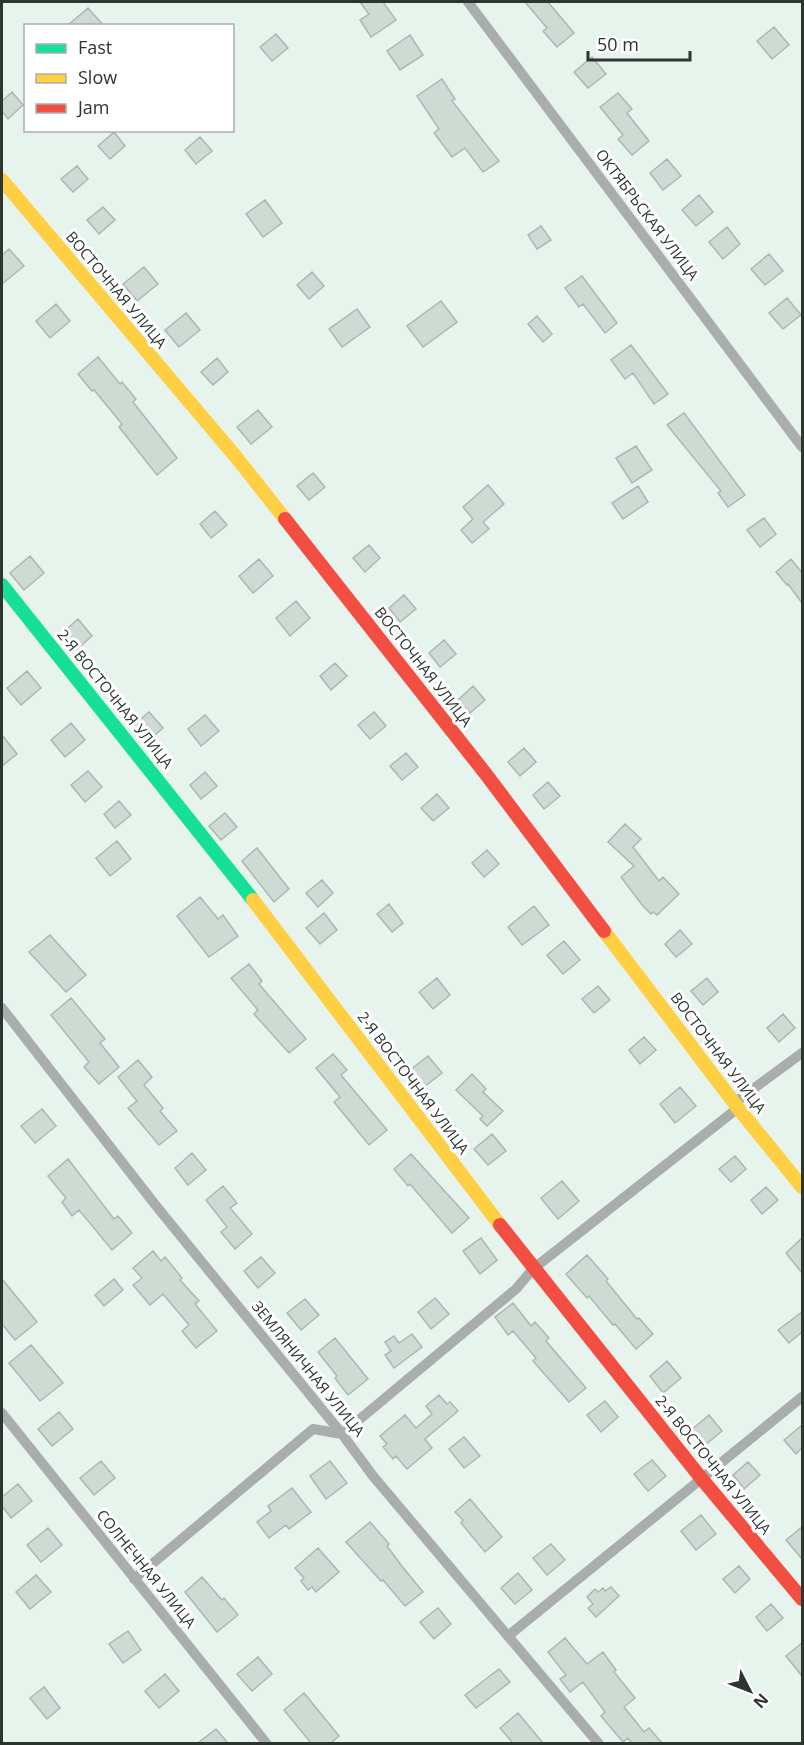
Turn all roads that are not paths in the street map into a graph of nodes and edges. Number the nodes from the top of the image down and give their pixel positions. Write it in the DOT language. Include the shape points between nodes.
graph roads {
  1 [pos="468,2"];
  2 [pos="2,180"];
  3 [pos="802,447"];
  4 [pos="2,585"];
  5 [pos="2,1008"];
  6 [pos="802,1053"];
  7 [pos="736,1106"];
  8 [pos="802,1187"];
  9 [pos="534,1269"];
  10 [pos="802,1397"];
  11 [pos="2,1413"];
  12 [pos="342,1434"];
  13 [pos="701,1478"];
  14 [pos="134,1579"];
  15 [pos="802,1599"];
  16 [pos="508,1636"];
  17 [pos="267,1743"];
  18 [pos="599,1743"];
  1 -- 3 [label="street, ОКТЯБРЬСКАЯ УЛИЦА"];
  2 -- 7 [label="street, ВОСТОЧНАЯ УЛИЦА" via="236,457 485,773"];
  4 -- 9 [label="street, 2-Я ВОСТОЧНАЯ УЛИЦА" via="217,853"];
  5 -- 12 [label="street, ЗЕМЛЯНИЧНАЯ УЛИЦА"];
  6 -- 7 [label="street"];
  7 -- 8 [label="street, ВОСТОЧНАЯ УЛИЦА"];
  7 -- 9 [label="street"];
  9 -- 12 [label="street" via="516,1289"];
  9 -- 13 [label="street, 2-Я ВОСТОЧНАЯ УЛИЦА"];
  10 -- 13 [label="street"];
  11 -- 14 [label="street, СОЛНЕЧНАЯ УЛИЦА"];
  12 -- 14 [label="street" via="313,1429"];
  12 -- 16 [label="street, ЗЕМЛЯНИЧНАЯ УЛИЦА"];
  13 -- 15 [label="street, 2-Я ВОСТОЧНАЯ УЛИЦА"];
  13 -- 16 [label="street"];
  14 -- 17 [label="street, СОЛНЕЧНАЯ УЛИЦА"];
  16 -- 18 [label="street, ЗЕМЛЯНИЧНАЯ УЛИЦА"];
}
